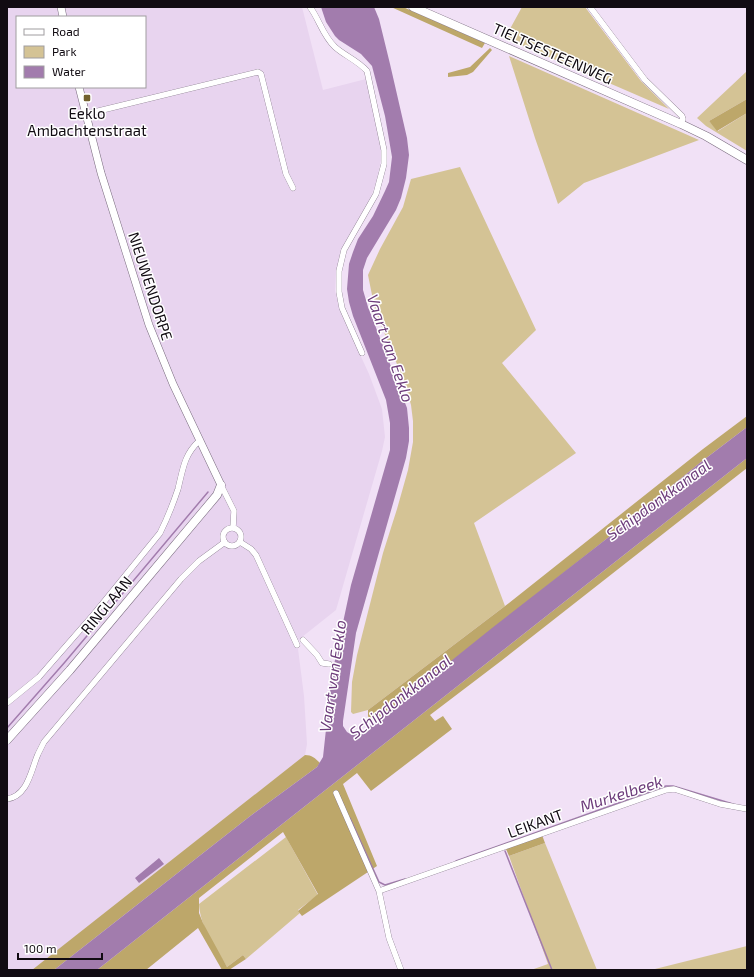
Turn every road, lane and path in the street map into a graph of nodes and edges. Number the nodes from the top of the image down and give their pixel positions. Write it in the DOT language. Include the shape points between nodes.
graph roads {
  1 [pos="310,7"];
  2 [pos="413,7"];
  3 [pos="590,7"];
  4 [pos="79,88"];
  5 [pos="86,114"];
  6 [pos="682,124"];
  7 [pos="747,160"];
  8 [pos="293,188"];
  9 [pos="362,353"];
  10 [pos="200,440"];
  11 [pos="221,484"];
  12 [pos="233,528"];
  13 [pos="224,542"];
  14 [pos="240,542"];
  15 [pos="303,640"];
  16 [pos="298,644"];
  17 [pos="329,664"];
  18 [pos="7,703"];
  19 [pos="7,740"];
  20 [pos="336,793"];
  21 [pos="7,799"];
  22 [pos="747,809"];
  23 [pos="379,891"];
  24 [pos="401,970"];
  1 -- 9 [label="street" via="334,46 367,71 384,150 384,164 376,194 344,250 339,271 342,308"];
  2 -- 6 [label="main road, TIELTSESTEENWEG"];
  3 -- 6 [label="street" via="644,80 682,116"];
  4 -- 5 [label="street, NIEUWENDORPE"];
  5 -- 8 [label="street" via="258,72 261,74 286,174"];
  5 -- 10 [label="street, NIEUWENDORPE" via="101,173 149,325"];
  6 -- 7 [label="main road, TIELTSESTEENWEG"];
  10 -- 11 [label="street, NIEUWENDORPE"];
  10 -- 18 [label="street, RINGLAAN" via="187,454 177,490 160,533 39,677"];
  11 -- 12 [label="street" via="234,511"];
  11 -- 19 [label="main road, RINGLAAN" via="217,495 70,670"];
  12 -- 13 [label="street" via="225,531"];
  12 -- 14 [label="street" via="240,532"];
  13 -- 14 [label="street" via="228,546"];
  13 -- 21 [label="street" via="190,570 166,596 44,742 23,789 16,796"];
  14 -- 16 [label="street" via="256,555"];
  15 -- 17 [label="street" via="322,663"];
  20 -- 23 [label="street"];
  22 -- 23 [label="street, LEIKANT" via="720,804 674,789 666,790"];
  23 -- 24 [label="street" via="389,938"];
}
